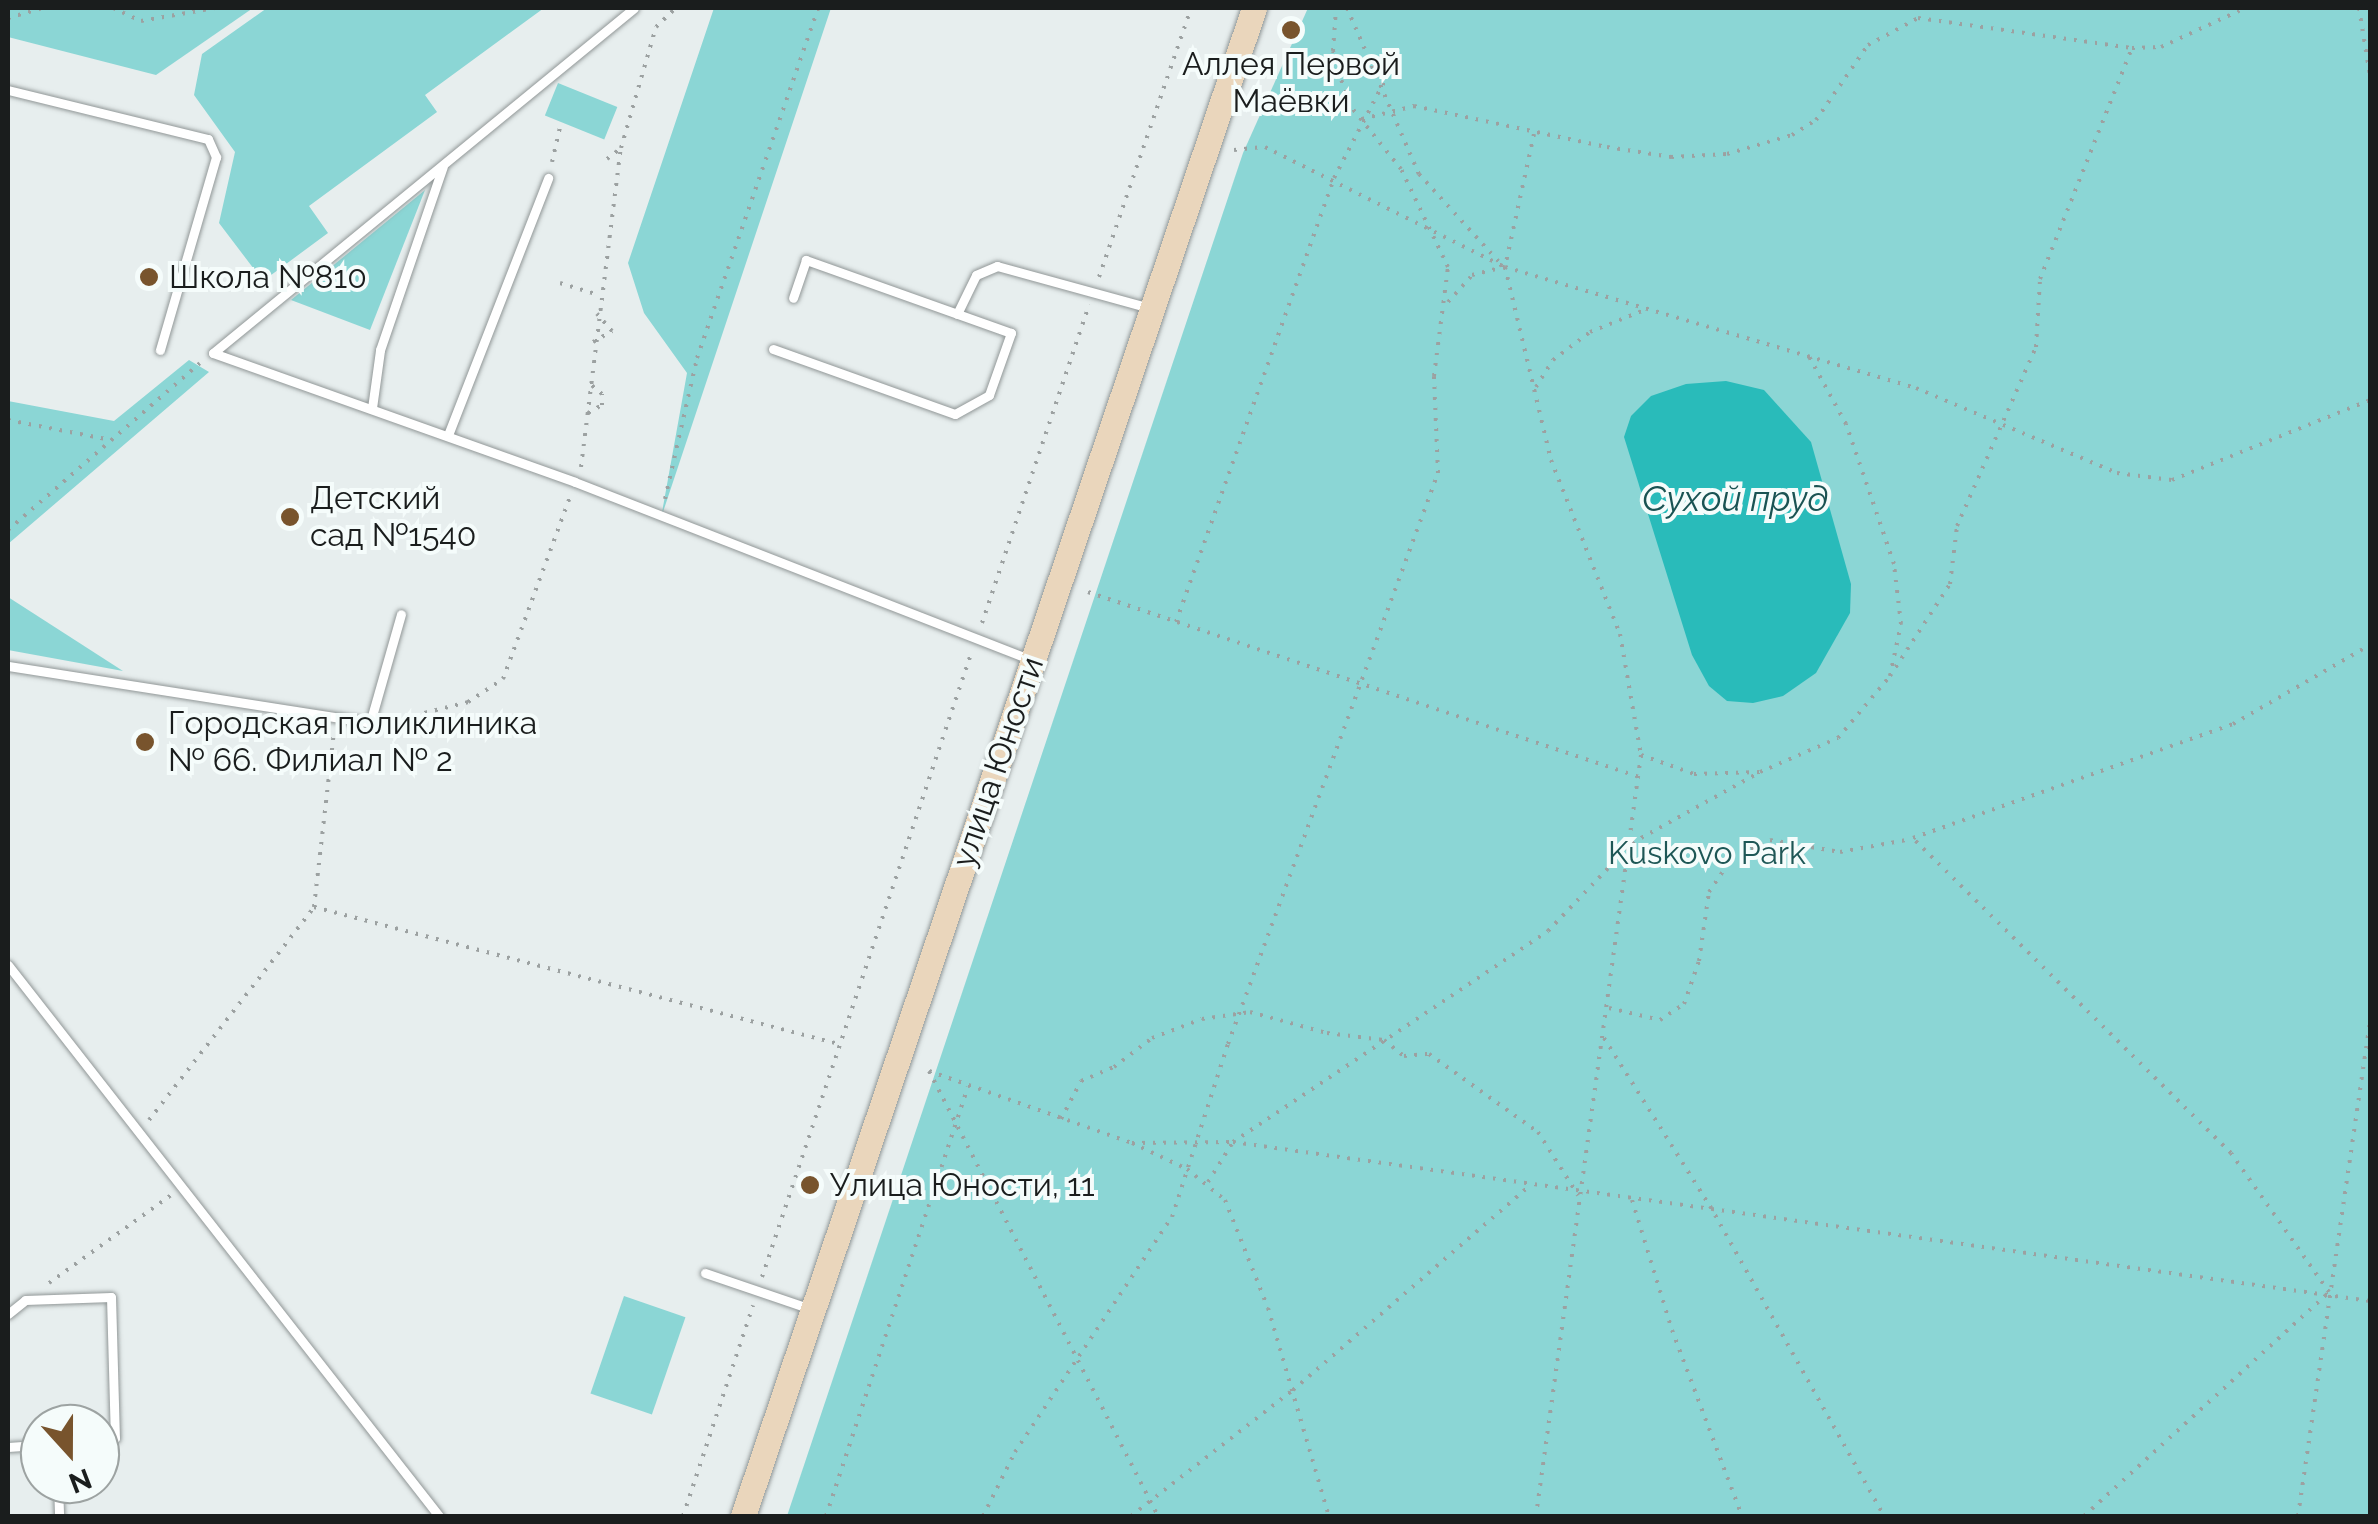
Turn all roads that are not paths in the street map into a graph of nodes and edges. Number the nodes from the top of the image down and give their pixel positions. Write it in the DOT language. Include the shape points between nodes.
graph roads {
  1 [pos="634,8"];
  2 [pos="1254,8"];
  3 [pos="8,90"];
  4 [pos="444,164"];
  5 [pos="548,178"];
  6 [pos="793,298"];
  7 [pos="1152,309"];
  8 [pos="956,314"];
  9 [pos="773,349"];
  10 [pos="160,350"];
  11 [pos="372,408"];
  12 [pos="448,435"];
  13 [pos="400,614"];
  14 [pos="1033,660"];
  15 [pos="8,666"];
  16 [pos="8,966"];
  17 [pos="705,1273"];
  18 [pos="813,1309"];
  19 [pos="8,1314"];
  20 [pos="114,1404"];
  21 [pos="439,1516"];
  22 [pos="743,1516"];
  1 -- 4 [label="lane"];
  2 -- 7 [label="main road, улица Юности"];
  3 -- 10 [label="lane" via="208,139 216,157"];
  4 -- 11 [label="lane" via="380,350"];
  4 -- 11 [label="lane" via="213,352"];
  5 -- 12 [label="lane"];
  6 -- 8 [label="lane" via="806,260"];
  7 -- 8 [label="lane" via="997,266 976,275"];
  7 -- 14 [label="main road, улица Юности"];
  8 -- 9 [label="lane" via="1011,333 989,395 955,414"];
  11 -- 12 [label="lane"];
  12 -- 14 [label="lane"];
  13 -- 15 [label="lane" via="370,723"];
  14 -- 18 [label="main road, улица Юности"];
  16 -- 21 [label="lane"];
  17 -- 18 [label="lane"];
  18 -- 22 [label="main road, улица Юности"];
  19 -- 20 [label="lane" via="26,1300 111,1297"];
}
